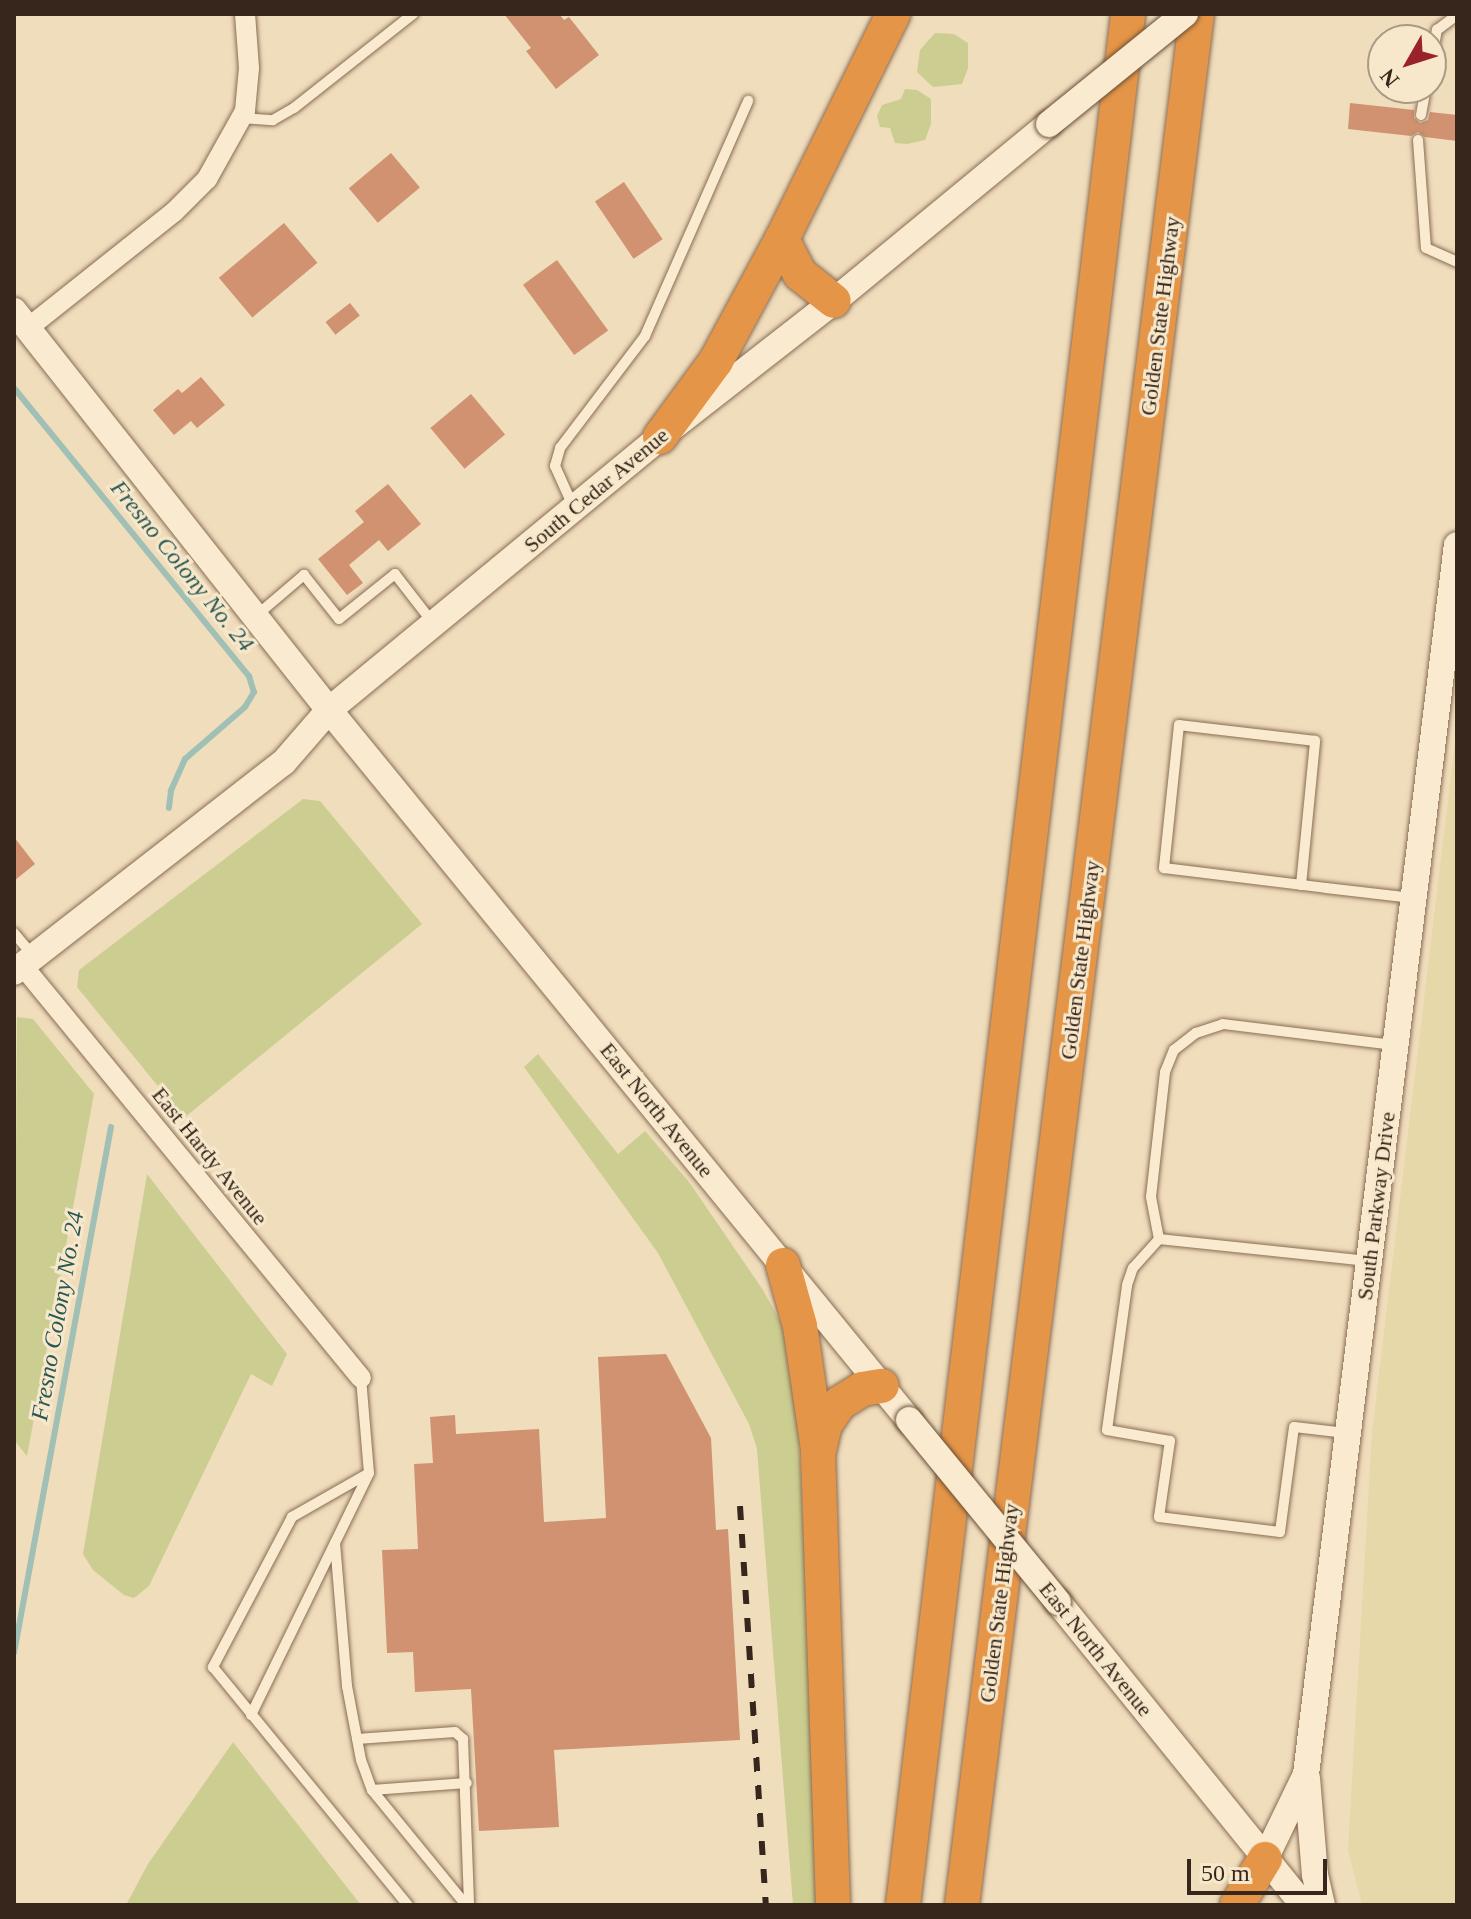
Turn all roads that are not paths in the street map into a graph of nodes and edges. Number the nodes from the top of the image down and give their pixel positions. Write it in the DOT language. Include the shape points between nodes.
graph roads {
  1 [pos="245,14"];
  2 [pos="413,14"];
  3 [pos="893,14"];
  4 [pos="1128,14"];
  5 [pos="1185,14"];
  6 [pos="1197,14"];
  7 [pos="748,101"];
  8 [pos="1423,104"];
  9 [pos="1421,115"];
  10 [pos="241,118"];
  11 [pos="1418,140"];
  12 [pos="782,239"];
  13 [pos="1457,262"];
  14 [pos="834,301"];
  15 [pos="21,320"];
  16 [pos="660,437"];
  17 [pos="574,508"];
  18 [pos="1457,545"];
  19 [pos="255,617"];
  20 [pos="434,625"];
  21 [pos="329,710"];
  22 [pos="1301,885"];
  23 [pos="1414,898"];
  24 [pos="14,933"];
  25 [pos="23,964"];
  26 [pos="1396,1046"];
  27 [pos="1159,1239"];
  28 [pos="1369,1261"];
  29 [pos="783,1265"];
  30 [pos="361,1378"];
  31 [pos="882,1386"];
  32 [pos="1348,1433"];
  33 [pos="818,1455"];
  34 [pos="369,1473"];
  35 [pos="335,1543"];
  36 [pos="251,1715"];
  37 [pos="357,1739"];
  38 [pos="1306,1774"];
  39 [pos="467,1783"];
  40 [pos="372,1790"];
  41 [pos="1265,1859"];
  42 [pos="408,1905"];
  43 [pos="467,1905"];
  44 [pos="833,1905"];
  45 [pos="903,1905"];
  46 [pos="962,1905"];
  47 [pos="1237,1905"];
  48 [pos="1303,1905"];
  49 [pos="1322,1905"];
  1 -- 10 [label="street" via="249,68"];
  2 -- 10 [label="lane" via="294,108 273,120"];
  3 -- 12 [label="highway"];
  4 -- 45 [label="highway"];
  5 -- 14 [label="street, South Cedar Avenue, bridge"];
  6 -- 46 [label="highway, Golden State Highway"];
  7 -- 17 [label="lane" via="645,336 560,448 555,466"];
  8 -- 9 [label="lane"];
  10 -- 15 [label="street" via="207,179 174,212"];
  11 -- 13 [label="lane" via="1426,248"];
  12 -- 14 [label="highway" via="800,274"];
  12 -- 16 [label="highway" via="716,361"];
  14 -- 16 [label="street, South Cedar Avenue"];
  15 -- 19 [label="street, East North Avenue"];
  16 -- 17 [label="street, South Cedar Avenue"];
  17 -- 20 [label="street, South Cedar Avenue"];
  18 -- 23 [label="street, South Parkway Drive"];
  19 -- 20 [label="lane" via="304,575 339,619 395,574"];
  19 -- 21 [label="street, East North Avenue"];
  20 -- 21 [label="street, South Cedar Avenue"];
  21 -- 25 [label="street, South Cedar Avenue" via="284,762"];
  21 -- 29 [label="street, East North Avenue"];
  22 -- 22 [label="lane" via="1164,868 1179,725 1315,741"];
  22 -- 23 [label="lane"];
  23 -- 26 [label="street, South Parkway Drive"];
  24 -- 25 [label="lane"];
  25 -- 30 [label="street, East Hardy Avenue"];
  26 -- 27 [label="lane" via="1223,1024 1196,1033 1174,1050 1165,1072 1151,1197"];
  26 -- 28 [label="street, South Parkway Drive"];
  27 -- 28 [label="lane"];
  27 -- 32 [label="lane" via="1133,1268 1127,1285 1107,1430 1170,1441 1159,1517 1280,1532 1294,1427"];
  28 -- 32 [label="street, South Parkway Drive"];
  29 -- 31 [label="street, East North Avenue"];
  29 -- 33 [label="highway" via="800,1326"];
  30 -- 34 [label="lane"];
  31 -- 33 [label="highway" via="862,1389 840,1403 825,1425"];
  31 -- 41 [label="street, East North Avenue, bridge"];
  32 -- 38 [label="street, South Parkway Drive"];
  33 -- 44 [label="highway"];
  34 -- 35 [label="lane"];
  34 -- 36 [label="lane" via="292,1517 213,1667"];
  35 -- 36 [label="lane"];
  35 -- 37 [label="lane" via="347,1686"];
  36 -- 42 [label="lane"];
  37 -- 39 [label="lane" via="455,1732 463,1739"];
  37 -- 40 [label="lane"];
  38 -- 41 [label="street, South Parkway Drive"];
  38 -- 49 [label="street"];
  39 -- 40 [label="lane"];
  39 -- 43 [label="lane"];
  40 -- 43 [label="lane"];
  41 -- 47 [label="highway"];
  41 -- 48 [label="street, East North Avenue"];
}
